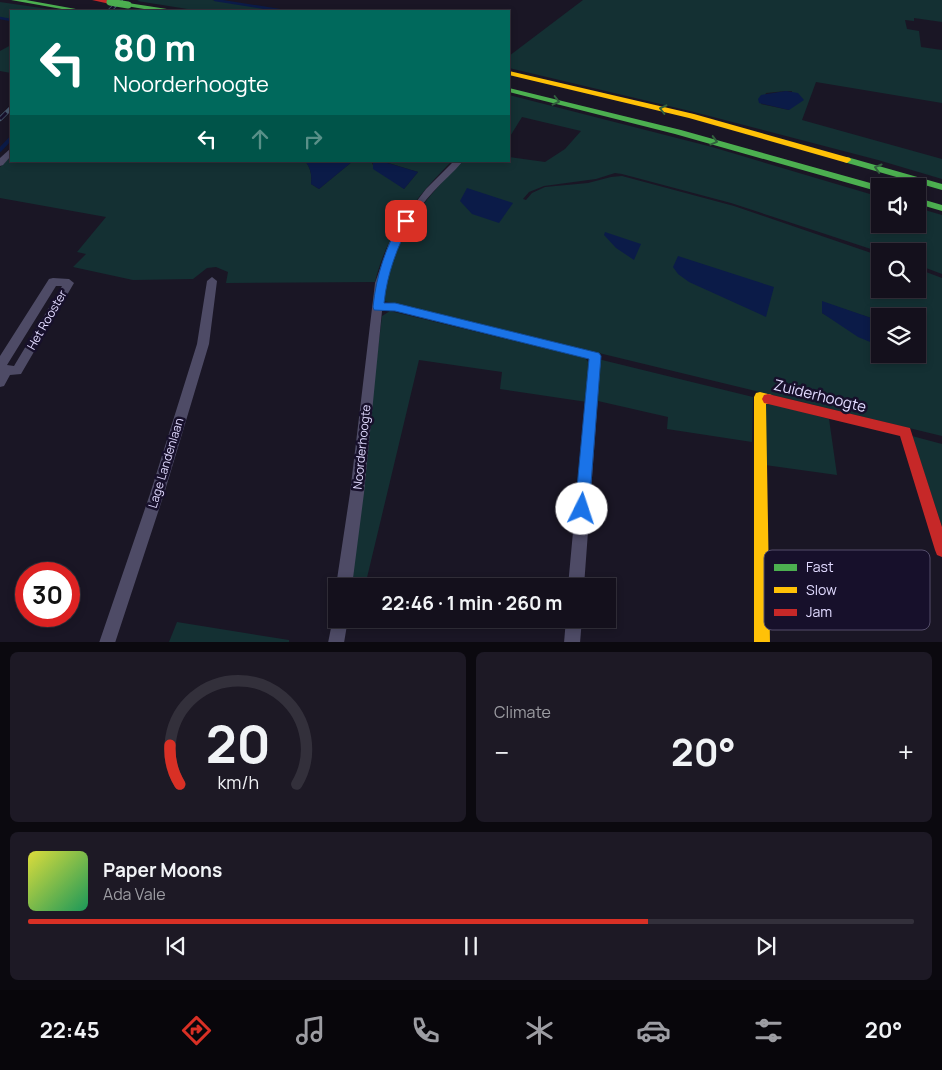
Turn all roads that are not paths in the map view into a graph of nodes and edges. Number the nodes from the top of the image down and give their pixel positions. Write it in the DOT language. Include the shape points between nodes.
graph roads {
  1 [pos="14,0"];
  2 [pos="95,0"];
  3 [pos="78,10"];
  4 [pos="160,10"];
  5 [pos="510,73"];
  6 [pos="510,90"];
  7 [pos="10,152"];
  8 [pos="458,162"];
  9 [pos="0,163"];
  10 [pos="871,186"];
  11 [pos="942,187"];
  12 [pos="926,203"];
  13 [pos="942,208"];
  14 [pos="212,281"];
  15 [pos="378,307"];
  16 [pos="2,368"];
  17 [pos="0,382"];
  18 [pos="942,550"];
  19 [pos="345,578"];
  20 [pos="577,578"];
  21 [pos="338,628"];
  22 [pos="573,628"];
  23 [pos="107,642"];
  24 [pos="336,642"];
  25 [pos="572,642"];
  26 [pos="762,642"];
  1 -- 3 [label="main road"];
  2 -- 4 [label="main road, bridge"];
  11 -- 5 [label="main road, one-way" via="700,118"];
  6 -- 10 [label="main road, one-way" via="730,145"];
  7 -- 9 [label="street"];
  8 -- 15 [label="street, Noorderhoogte" via="428,191 406,221 394,243 380,283"];
  12 -- 13 [label="main road"];
  14 -- 23 [label="street, Lage Landenlaan" via="203,344 158,494"];
  15 -- 19 [label="street, Noorderhoogte"];
  15 -- 20 [label="street" via="395,307 595,356"];
  16 -- 16 [label="street, Het Rooster" via="17,370 69,283 53,282"];
  16 -- 17 [label="street, Het Rooster"];
  18 -- 26 [label="main road, Zuiderhoogte" via="905,432 760,396"];
  21 -- 24 [label="street"];
  22 -- 25 [label="street"];
}
